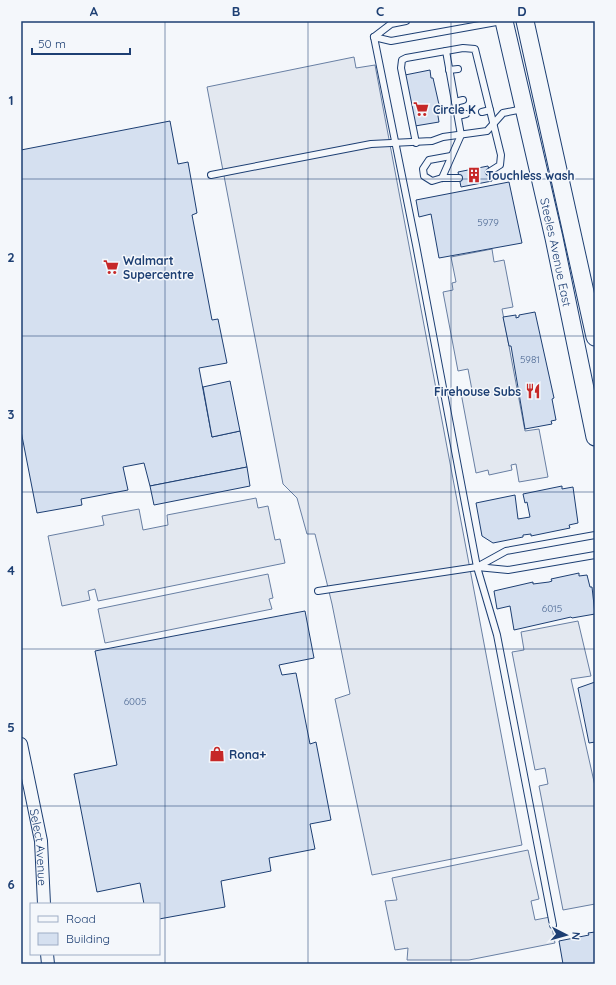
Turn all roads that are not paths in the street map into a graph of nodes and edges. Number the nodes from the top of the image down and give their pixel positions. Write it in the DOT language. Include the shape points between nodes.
graph roads {
  1 [pos="406,21"];
  2 [pos="503,21"];
  3 [pos="525,21"];
  4 [pos="374,37"];
  5 [pos="446,51"];
  6 [pos="458,69"];
  7 [pos="449,70"];
  8 [pos="483,80"];
  9 [pos="476,81"];
  10 [pos="460,84"];
  11 [pos="452,85"];
  12 [pos="487,96"];
  13 [pos="479,98"];
  14 [pos="463,100"];
  15 [pos="455,102"];
  16 [pos="524,109"];
  17 [pos="490,110"];
  18 [pos="482,112"];
  19 [pos="466,114"];
  20 [pos="458,116"];
  21 [pos="493,124"];
  22 [pos="461,135"];
  23 [pos="416,143"];
  24 [pos="394,144"];
  25 [pos="451,156"];
  26 [pos="490,172"];
  27 [pos="211,175"];
  28 [pos="442,178"];
  29 [pos="459,178"];
  30 [pos="595,338"];
  31 [pos="595,437"];
  32 [pos="595,536"];
  33 [pos="595,555"];
  34 [pos="477,568"];
  35 [pos="318,592"];
  36 [pos="21,744"];
  37 [pos="44,903"];
  38 [pos="553,925"];
  1 -- 4 [label="lane" via="391,24"];
  2 -- 4 [label="lane" via="391,41"];
  2 -- 16 [label="main road, Steeles Avenue East"];
  3 -- 30 [label="main road, Steeles Avenue East"];
  4 -- 24 [label="lane"];
  5 -- 7 [label="lane"];
  5 -- 8 [label="lane" via="469,47 474,49"];
  5 -- 23 [label="lane" via="406,58 401,63"];
  6 -- 7 [label="lane"];
  7 -- 11 [label="lane"];
  8 -- 9 [label="lane"];
  8 -- 12 [label="lane"];
  10 -- 11 [label="lane"];
  11 -- 15 [label="lane"];
  12 -- 13 [label="lane"];
  12 -- 17 [label="lane"];
  14 -- 15 [label="lane"];
  15 -- 20 [label="lane"];
  16 -- 21 [label="lane" via="503,113"];
  16 -- 31 [label="main road, Steeles Avenue East" via="554,238"];
  17 -- 18 [label="lane"];
  17 -- 21 [label="lane"];
  19 -- 20 [label="lane"];
  20 -- 22 [label="lane"];
  21 -- 22 [label="lane" via="487,131"];
  21 -- 26 [label="lane" via="501,160 496,169"];
  22 -- 23 [label="lane"];
  22 -- 25 [label="lane"];
  23 -- 24 [label="lane"];
  24 -- 27 [label="lane" via="371,144"];
  24 -- 34 [label="lane" via="413,230"];
  25 -- 28 [label="lane"];
  25 -- 28 [label="lane" via="429,160 423,169 424,176 432,181"];
  28 -- 29 [label="lane"];
  32 -- 34 [label="lane" via="506,551"];
  33 -- 34 [label="lane" via="508,570"];
  34 -- 35 [label="lane"];
  34 -- 38 [label="lane" via="497,635"];
  36 -- 37 [label="street, Select Avenue" via="41,841"];
}
